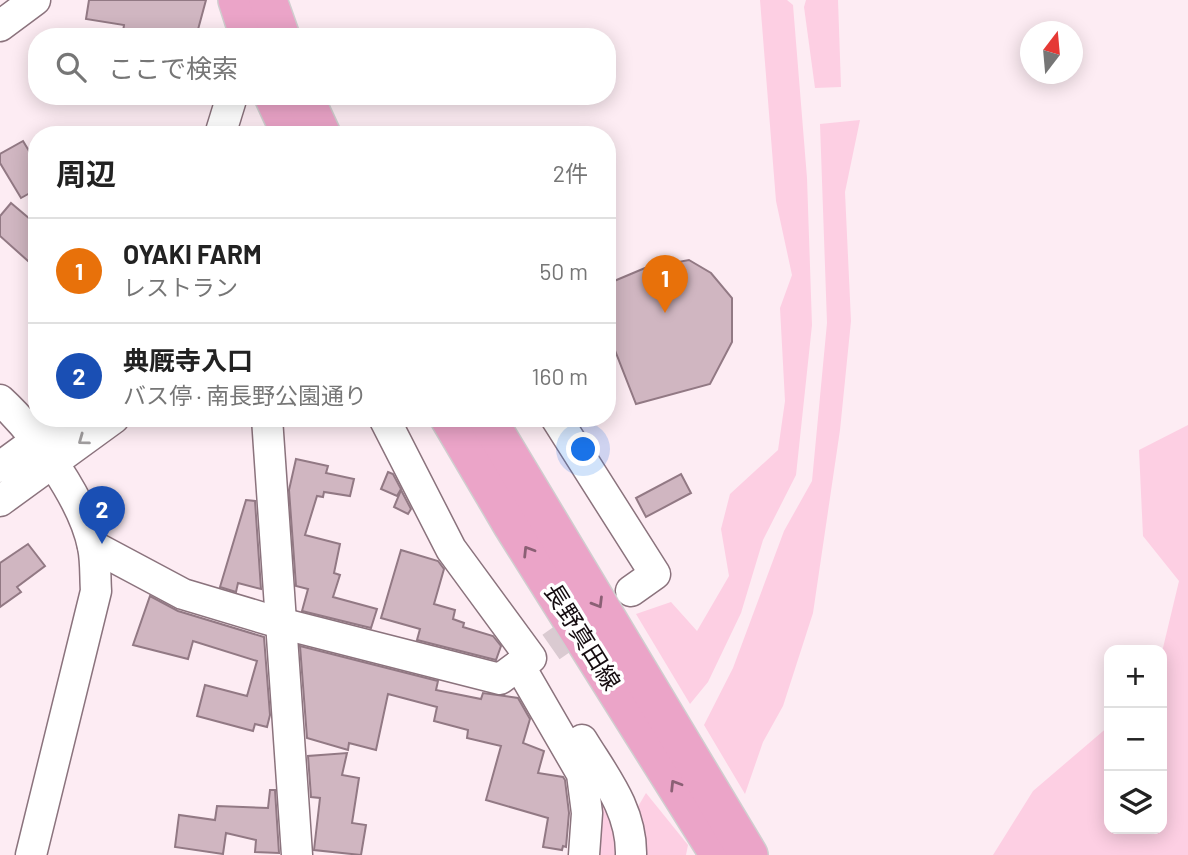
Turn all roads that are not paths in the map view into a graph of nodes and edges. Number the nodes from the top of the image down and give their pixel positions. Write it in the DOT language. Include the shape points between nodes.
graph roads {
  1 [pos="34,0"];
  2 [pos="237,0"];
  3 [pos="268,0"];
  4 [pos="0,26"];
  5 [pos="246,28"];
  6 [pos="278,28"];
  7 [pos="229,105"];
  8 [pos="277,105"];
  9 [pos="308,105"];
  10 [pos="223,126"];
  11 [pos="287,126"];
  12 [pos="318,126"];
  13 [pos="0,400"];
  14 [pos="61,427"];
  15 [pos="95,427"];
  16 [pos="268,427"];
  17 [pos="389,427"];
  18 [pos="454,427"];
  19 [pos="492,427"];
  20 [pos="562,427"];
  21 [pos="45,451"];
  22 [pos="0,467"];
  23 [pos="0,501"];
  24 [pos="93,547"];
  25 [pos="631,591"];
  26 [pos="281,623"];
  27 [pos="534,657"];
  28 [pos="718,838"];
  29 [pos="31,855"];
  30 [pos="298,855"];
  31 [pos="584,855"];
  32 [pos="631,855"];
  33 [pos="749,855"];
  1 -- 4 [label="street"];
  2 -- 5 [label="main road"];
  3 -- 6 [label="main road"];
  7 -- 10 [label="street"];
  8 -- 11 [label="main road"];
  9 -- 12 [label="main road"];
  13 -- 21 [label="street"];
  14 -- 21 [label="street"];
  15 -- 21 [label="street, one-way"];
  16 -- 26 [label="street"];
  17 -- 27 [label="street" via="451,549"];
  28 -- 18 [label="main road, 長野真田線, one-way" via="512,525"];
  19 -- 28 [label="main road, 長野真田線, one-way"];
  20 -- 25 [label="street" via="655,574"];
  21 -- 22 [label="street"];
  21 -- 23 [label="street"];
  21 -- 24 [label="street" via="73,498"];
  24 -- 26 [label="street" via="184,594"];
  24 -- 29 [label="street" via="96,591"];
  26 -- 27 [label="street" via="500,679"];
  26 -- 30 [label="street"];
  27 -- 31 [label="street" via="582,774 587,813"];
  27 -- 32 [label="street" via="619,801 631,836"];
  28 -- 33 [label="main road, 長野真田線"];
}
